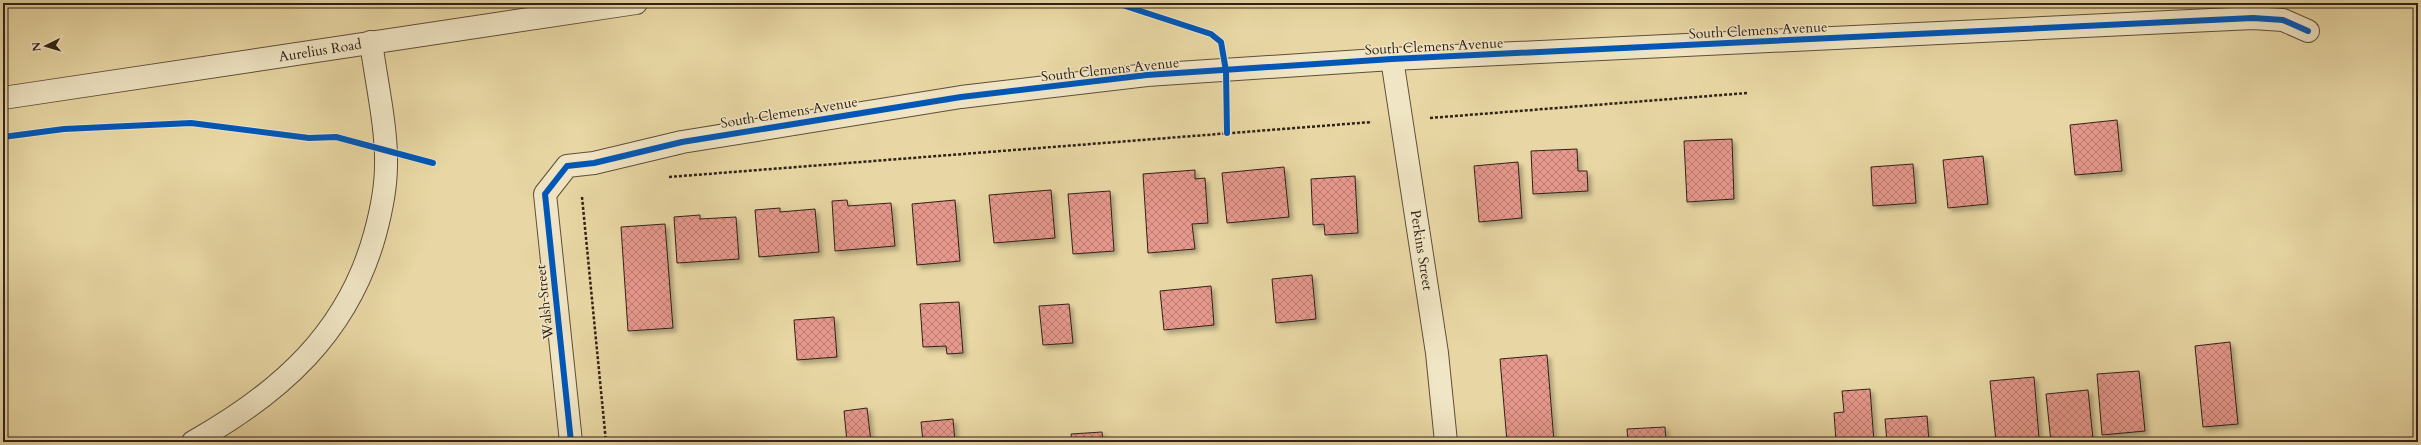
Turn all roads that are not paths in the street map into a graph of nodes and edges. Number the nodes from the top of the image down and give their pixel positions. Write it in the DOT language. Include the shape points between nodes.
graph roads {
  1 [pos="636,3"];
  2 [pos="2308,31"];
  3 [pos="372,42"];
  4 [pos="1392,59"];
  5 [pos="3,98"];
  6 [pos="567,166"];
  7 [pos="193,442"];
  8 [pos="572,442"];
  9 [pos="1446,442"];
  1 -- 3 [label="street, Aurelius Road"];
  2 -- 4 [label="street, South Clemens Avenue" via="2283,20 2253,18"];
  3 -- 5 [label="street, Aurelius Road"];
  3 -- 7 [label="street" via="386,167 378,224 360,278 340,316 308,357 250,406"];
  4 -- 6 [label="street, South Clemens Avenue" via="1147,75 961,97 682,142 594,163"];
  4 -- 9 [label="street, Perkins Street" via="1437,353"];
  6 -- 8 [label="street, Walsh Street" via="545,194"];
}
